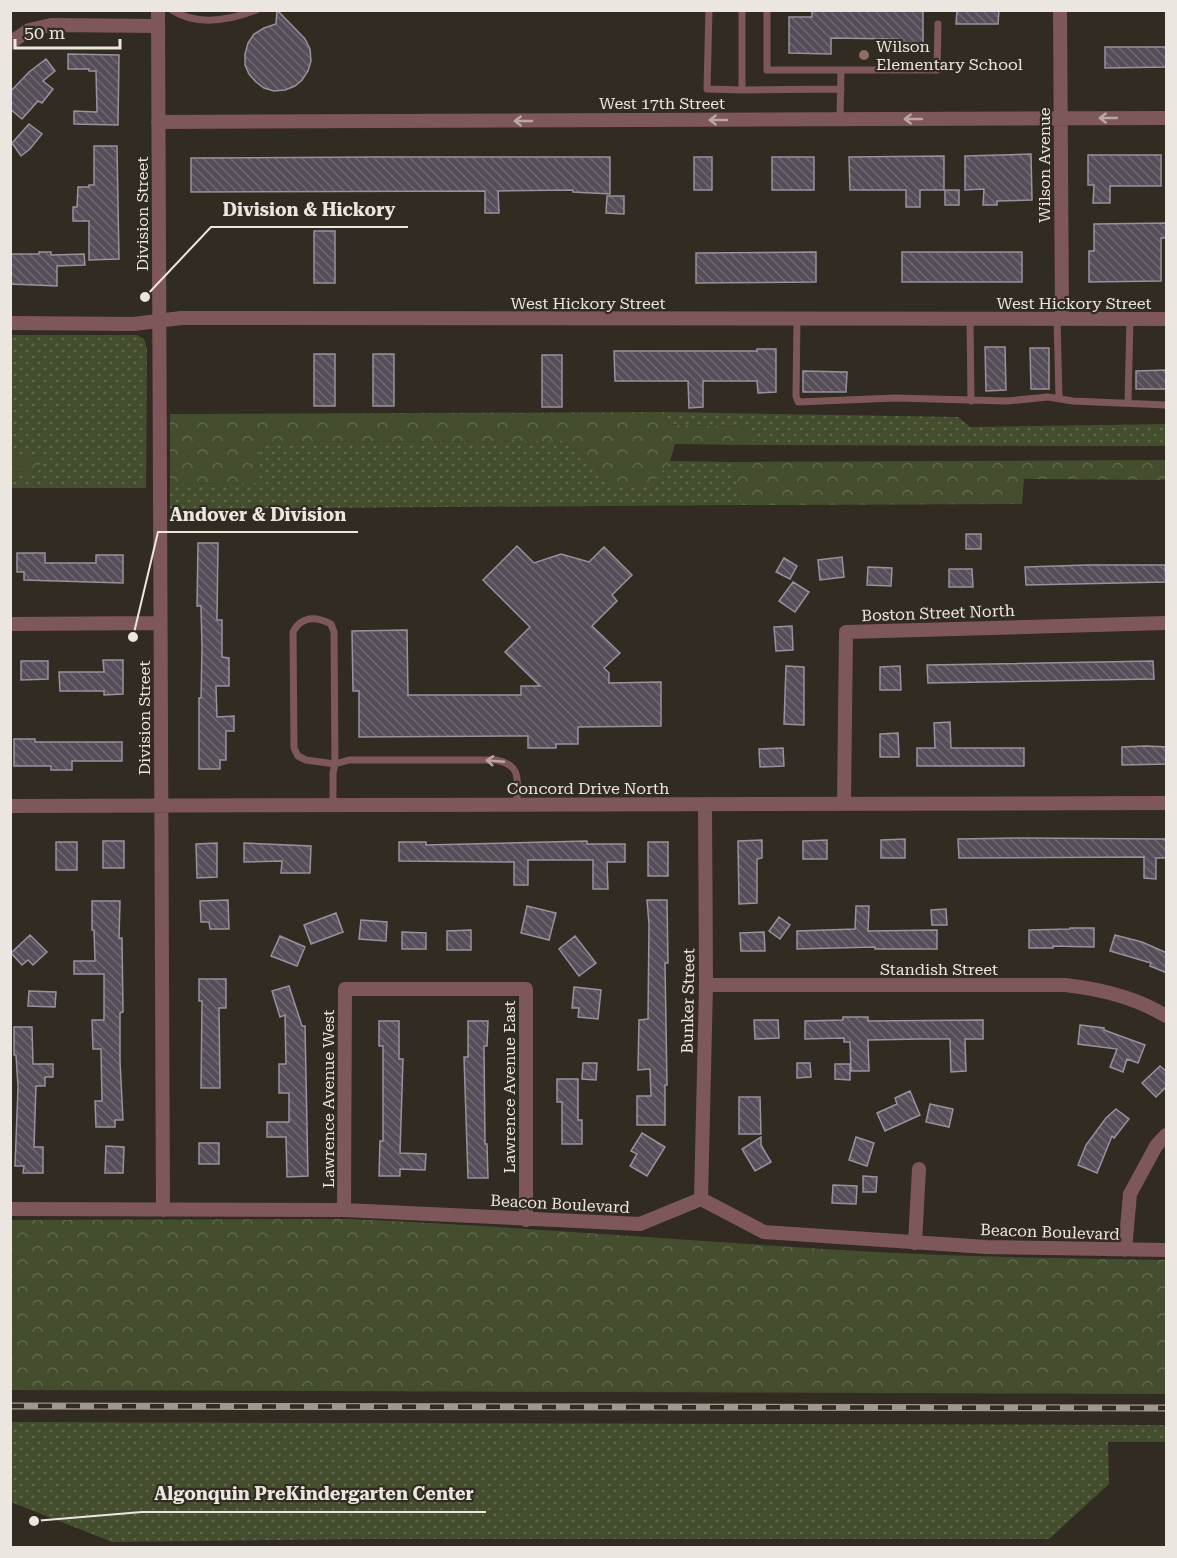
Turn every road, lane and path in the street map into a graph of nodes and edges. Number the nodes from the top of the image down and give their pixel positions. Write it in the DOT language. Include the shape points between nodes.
graph roads {
  1 [pos="158,10"];
  2 [pos="172,10"];
  3 [pos="256,10"];
  4 [pos="709,10"];
  5 [pos="742,10"];
  6 [pos="767,10"];
  7 [pos="1060,10"];
  8 [pos="938,24"];
  9 [pos="158,26"];
  10 [pos="10,43"];
  11 [pos="841,70"];
  12 [pos="841,89"];
  13 [pos="742,90"];
  14 [pos="1167,118"];
  15 [pos="840,119"];
  16 [pos="1060,119"];
  17 [pos="158,122"];
  18 [pos="970,319"];
  19 [pos="1059,319"];
  20 [pos="1130,319"];
  21 [pos="1167,319"];
  22 [pos="797,320"];
  23 [pos="158,322"];
  24 [pos="10,323"];
  25 [pos="1059,398"];
  26 [pos="971,401"];
  27 [pos="1128,402"];
  28 [pos="1167,405"];
  29 [pos="160,623"];
  30 [pos="1167,623"];
  31 [pos="10,624"];
  32 [pos="335,764"];
  33 [pos="1167,803"];
  34 [pos="517,804"];
  35 [pos="705,804"];
  36 [pos="844,804"];
  37 [pos="162,805"];
  38 [pos="333,805"];
  39 [pos="10,806"];
  40 [pos="706,986"];
  41 [pos="345,989"];
  42 [pos="1167,1016"];
  43 [pos="1167,1135"];
  44 [pos="919,1169"];
  45 [pos="701,1199"];
  46 [pos="10,1209"];
  47 [pos="163,1210"];
  48 [pos="344,1210"];
  49 [pos="526,1220"];
  50 [pos="915,1243"];
  51 [pos="1125,1250"];
  52 [pos="1167,1250"];
  1 -- 9 [label="street, Division Street"];
  2 -- 3 [label="lane" via="207,21 232,19"];
  4 -- 13 [label="lane" via="707,89"];
  5 -- 13 [label="lane"];
  6 -- 11 [label="lane" via="767,70"];
  7 -- 16 [label="street, Wilson Avenue"];
  8 -- 11 [label="lane" via="937,70"];
  9 -- 10 [label="street" via="51,25 29,30"];
  9 -- 17 [label="street, Division Street"];
  11 -- 12 [label="lane"];
  12 -- 13 [label="lane"];
  12 -- 15 [label="lane"];
  14 -- 16 [label="street, West 17th Street, one-way"];
  16 -- 15 [label="street, West 17th Street, one-way"];
  15 -- 17 [label="street, West 17th Street, one-way"];
  16 -- 19 [label="street, Wilson Avenue"];
  17 -- 23 [label="street, Division Street"];
  18 -- 19 [label="street, West Hickory Street"];
  18 -- 22 [label="street, West Hickory Street"];
  18 -- 26 [label="lane"];
  19 -- 20 [label="street, West Hickory Street"];
  19 -- 25 [label="lane"];
  20 -- 21 [label="street, West Hickory Street"];
  20 -- 27 [label="lane"];
  22 -- 23 [label="street, West Hickory Street" via="181,318"];
  22 -- 26 [label="lane" via="798,402 895,398"];
  23 -- 24 [label="street, West Hickory Street"];
  23 -- 29 [label="street, Division Street"];
  25 -- 26 [label="lane"];
  25 -- 27 [label="lane"];
  27 -- 28 [label="lane"];
  29 -- 31 [label="street"];
  29 -- 37 [label="street, Division Street"];
  30 -- 36 [label="street, Boston Street North" via="846,632"];
  32 -- 32 [label="lane" via="334,632 331,624 322,619 306,619 293,632 294,748 306,760"];
  34 -- 32 [label="lane, one-way" via="517,775 509,762 349,760"];
  32 -- 38 [label="lane"];
  33 -- 36 [label="street, Concord Drive North"];
  34 -- 35 [label="street, Concord Drive North"];
  34 -- 38 [label="street, Concord Drive North"];
  35 -- 36 [label="street, Concord Drive North"];
  35 -- 40 [label="street, Bunker Street"];
  37 -- 38 [label="street, Concord Drive North"];
  37 -- 39 [label="street, Concord Drive North"];
  37 -- 47 [label="street, Division Street"];
  40 -- 42 [label="street, Standish Street" via="1065,985 1111,992"];
  40 -- 45 [label="street, Bunker Street"];
  41 -- 48 [label="street, Lawrence Avenue West"];
  41 -- 49 [label="street, Lawrence Avenue East" via="526,989"];
  43 -- 51 [label="street" via="1156,1146 1130,1194"];
  44 -- 50 [label="street"];
  45 -- 49 [label="street, Beacon Boulevard" via="640,1224"];
  45 -- 50 [label="street, Beacon Boulevard" via="764,1232"];
  46 -- 47 [label="street, Beacon Boulevard"];
  47 -- 48 [label="street, Beacon Boulevard"];
  48 -- 49 [label="street, Beacon Boulevard"];
  50 -- 51 [label="street, Beacon Boulevard"];
  51 -- 52 [label="street, Beacon Boulevard"];
}
